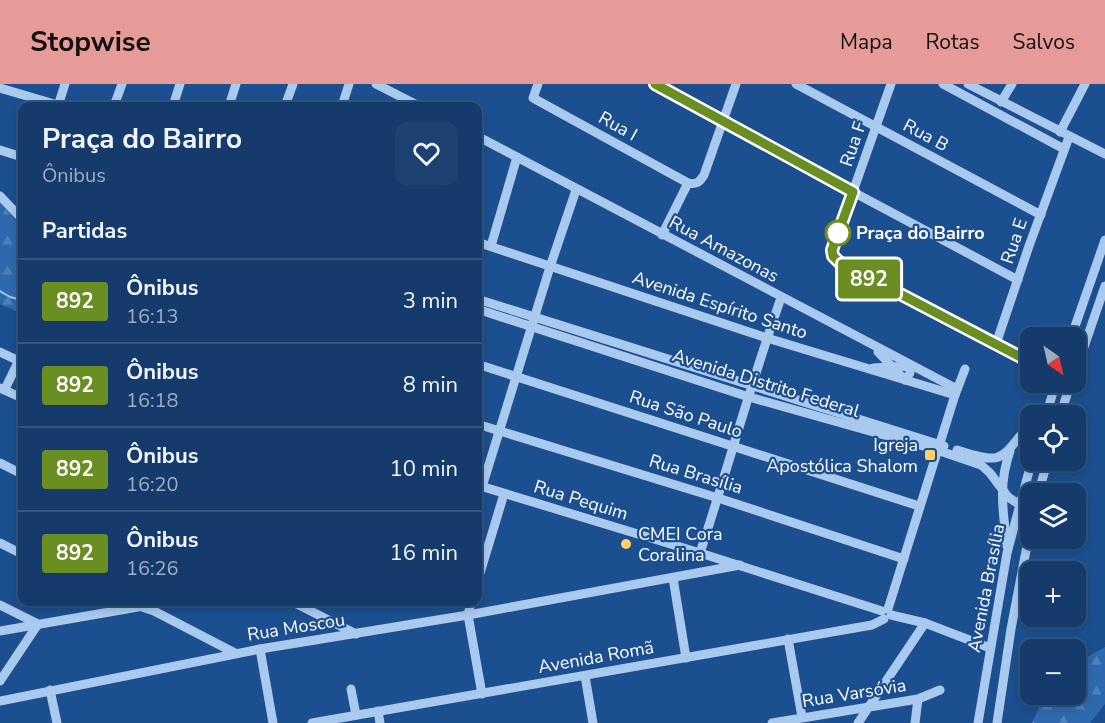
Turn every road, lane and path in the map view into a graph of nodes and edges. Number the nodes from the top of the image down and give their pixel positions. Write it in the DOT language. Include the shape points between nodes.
graph roads {
  1 [pos="65,84"];
  2 [pos="122,84"];
  3 [pos="180,84"];
  4 [pos="236,84"];
  5 [pos="293,84"];
  6 [pos="349,84"];
  7 [pos="376,84"];
  8 [pos="538,84"];
  9 [pos="655,84"];
  10 [pos="736,84"];
  11 [pos="796,84"];
  12 [pos="891,84"];
  13 [pos="943,84"];
  14 [pos="968,84"];
  15 [pos="1012,84"];
  16 [pos="1084,84"];
  17 [pos="0,88"];
  18 [pos="0,94"];
  19 [pos="27,102"];
  20 [pos="46,102"];
  21 [pos="60,102"];
  22 [pos="115,102"];
  23 [pos="174,102"];
  24 [pos="230,102"];
  25 [pos="286,102"];
  26 [pos="343,102"];
  27 [pos="406,102"];
  28 [pos="1001,102"];
  29 [pos="722,122"];
  30 [pos="876,127"];
  31 [pos="1060,132"];
  32 [pos="1069,137"];
  33 [pos="482,139"];
  34 [pos="1064,149"];
  35 [pos="0,150"];
  36 [pos="1105,154"];
  37 [pos="18,156"];
  38 [pos="517,157"];
  39 [pos="688,183"];
  40 [pos="576,190"];
  41 [pos="853,192"];
  42 [pos="0,196"];
  43 [pos="1041,214"];
  44 [pos="18,215"];
  45 [pos="662,236"];
  46 [pos="1105,240"];
  47 [pos="482,243"];
  48 [pos="491,246"];
  49 [pos="550,267"];
  50 [pos="1018,280"];
  51 [pos="1105,286"];
  52 [pos="781,298"];
  53 [pos="482,301"];
  54 [pos="482,310"];
  55 [pos="533,321"];
  56 [pos="1075,327"];
  57 [pos="767,338"];
  58 [pos="1086,341"];
  59 [pos="870,344"];
  60 [pos="996,344"];
  61 [pos="0,352"];
  62 [pos="18,356"];
  63 [pos="1020,357"];
  64 [pos="18,362"];
  65 [pos="482,366"];
  66 [pos="910,366"];
  67 [pos="893,367"];
  68 [pos="865,368"];
  69 [pos="965,369"];
  70 [pos="516,376"];
  71 [pos="905,380"];
  72 [pos="752,386"];
  73 [pos="2,388"];
  74 [pos="956,392"];
  75 [pos="1053,393"];
  76 [pos="1065,393"];
  77 [pos="1067,393"];
  78 [pos="18,396"];
  79 [pos="748,397"];
  80 [pos="1065,398"];
  81 [pos="1050,401"];
  82 [pos="1047,405"];
  83 [pos="1049,405"];
  84 [pos="1063,405"];
  85 [pos="482,426"];
  86 [pos="499,431"];
  87 [pos="1020,438"];
  88 [pos="734,447"];
  89 [pos="938,447"];
  90 [pos="1010,451"];
  91 [pos="0,463"];
  92 [pos="1029,471"];
  93 [pos="18,472"];
  94 [pos="482,478"];
  95 [pos="482,487"];
  96 [pos="1001,488"];
  97 [pos="504,494"];
  98 [pos="718,498"];
  99 [pos="919,506"];
  100 [pos="1019,506"];
  101 [pos="0,543"];
  102 [pos="1026,549"];
  103 [pos="18,552"];
  104 [pos="700,553"];
  105 [pos="1007,553"];
  106 [pos="904,558"];
  107 [pos="740,566"];
  108 [pos="482,567"];
  109 [pos="673,578"];
  110 [pos="0,605"];
  111 [pos="157,606"];
  112 [pos="301,606"];
  113 [pos="138,607"];
  114 [pos="470,608"];
  115 [pos="154,611"];
  116 [pos="886,613"];
  117 [pos="925,623"];
  118 [pos="38,624"];
  119 [pos="0,631"];
  120 [pos="356,634"];
  121 [pos="788,639"];
  122 [pos="990,648"];
  123 [pos="260,649"];
  124 [pos="235,653"];
  125 [pos="686,658"];
  126 [pos="585,676"];
  127 [pos="0,681"];
  128 [pos="351,689"];
  129 [pos="51,690"];
  130 [pos="940,690"];
  131 [pos="482,694"];
  132 [pos="918,699"];
  133 [pos="0,701"];
  134 [pos="869,707"];
  135 [pos="378,711"];
  136 [pos="356,715"];
  137 [pos="802,717"];
  138 [pos="57,723"];
  139 [pos="273,723"];
  140 [pos="312,723"];
  141 [pos="380,723"];
  142 [pos="593,723"];
  143 [pos="772,723"];
  144 [pos="858,723"];
  145 [pos="915,723"];
  146 [pos="978,723"];
  147 [pos="997,723"];
  1 -- 21 [label="street"];
  2 -- 22 [label="street"];
  3 -- 23 [label="street"];
  4 -- 24 [label="street"];
  5 -- 25 [label="street"];
  6 -- 26 [label="street"];
  7 -- 27 [label="street"];
  8 -- 39 [label="street, Rua I" via="533,98"];
  9 -- 29 [label="street"];
  10 -- 29 [label="street"];
  11 -- 30 [label="street, Rua B"];
  12 -- 30 [label="street, Rua F"];
  13 -- 34 [label="street"];
  14 -- 28 [label="street"];
  15 -- 28 [label="street"];
  16 -- 31 [label="street"];
  17 -- 20 [label="street"];
  18 -- 19 [label="street"];
  28 -- 31 [label="street"];
  29 -- 39 [label="street" via="703,178"];
  29 -- 41 [label="street"];
  30 -- 41 [label="street, Rua F"];
  30 -- 43 [label="street, Rua B"];
  31 -- 32 [label="street"];
  32 -- 34 [label="street, Rua E"];
  32 -- 36 [label="street"];
  33 -- 38 [label="street, Rua Amazonas"];
  34 -- 43 [label="street, Rua E"];
  35 -- 37 [label="street"];
  38 -- 40 [label="street, Rua Amazonas"];
  38 -- 48 [label="street"];
  39 -- 45 [label="street"];
  40 -- 45 [label="street, Rua Amazonas"];
  40 -- 49 [label="street"];
  41 -- 50 [label="street"];
  41 -- 60 [label="street, Rua F" via="833,256 843,265"];
  42 -- 44 [label="street"];
  43 -- 50 [label="street, Rua E"];
  45 -- 52 [label="street, Rua Amazonas"];
  46 -- 56 [label="street"];
  47 -- 48 [label="street, Avenida Espírito Santo"];
  48 -- 49 [label="street, Avenida Espírito Santo"];
  49 -- 55 [label="street"];
  49 -- 57 [label="street, Avenida Espírito Santo"];
  50 -- 60 [label="street, Rua E"];
  51 -- 58 [label="street"];
  52 -- 57 [label="street"];
  52 -- 59 [label="street, Rua Amazonas"];
  53 -- 55 [label="street, Avenida Distrito Federal"];
  54 -- 55 [label="street, Avenida Distrito Federal"];
  55 -- 70 [label="street"];
  55 -- 72 [label="street, Avenida Distrito Federal"];
  55 -- 79 [label="street, Avenida Distrito Federal"];
  57 -- 68 [label="street, Avenida Espírito Santo"];
  57 -- 72 [label="street"];
  59 -- 66 [label="street, Rua Amazonas"];
  59 -- 67 [label="street"];
  60 -- 63 [label="street"];
  61 -- 62 [label="street"];
  64 -- 73 [label="street"];
  65 -- 70 [label="street, Rua São Paulo"];
  66 -- 67 [label="street"];
  66 -- 71 [label="street"];
  66 -- 74 [label="street, Rua Amazonas"];
  67 -- 68 [label="street"];
  67 -- 71 [label="street"];
  68 -- 71 [label="street, Avenida Espírito Santo"];
  69 -- 74 [label="street"];
  70 -- 86 [label="street"];
  70 -- 88 [label="street, Rua São Paulo"];
  71 -- 74 [label="street, Avenida Espírito Santo"];
  72 -- 79 [label="street"];
  72 -- 89 [label="street, Avenida Distrito Federal"];
  73 -- 78 [label="street"];
  74 -- 89 [label="street"];
  75 -- 81 [label="street"];
  76 -- 80 [label="street"];
  77 -- 80 [label="street"];
  79 -- 88 [label="street"];
  79 -- 89 [label="street, Avenida Distrito Federal"];
  80 -- 84 [label="street"];
  81 -- 82 [label="street"];
  81 -- 83 [label="street"];
  85 -- 86 [label="street, Rua Brasília"];
  86 -- 94 [label="street"];
  86 -- 98 [label="street, Rua Brasília"];
  87 -- 90 [label="street"];
  88 -- 98 [label="street"];
  88 -- 99 [label="street, Rua São Paulo"];
  89 -- 90 [label="street, Avenida Distrito Federal" via="989,459"];
  89 -- 96 [label="street, Avenida Distrito Federal" via="981,465"];
  89 -- 99 [label="street"];
  90 -- 96 [label="street"];
  91 -- 93 [label="street"];
  92 -- 100 [label="street, Avenida Brasília"];
  95 -- 97 [label="street, Rua Pequim"];
  96 -- 100 [label="street, Avenida Distrito Federal"];
  96 -- 105 [label="street"];
  97 -- 104 [label="street, Rua Pequim"];
  97 -- 108 [label="street"];
  98 -- 104 [label="street"];
  98 -- 106 [label="street, Rua Brasília"];
  99 -- 106 [label="street"];
  100 -- 105 [label="street, Avenida Brasília"];
  101 -- 103 [label="street"];
  102 -- 147 [label="street, Avenida Brasília"];
  104 -- 107 [label="street, Rua Pequim"];
  105 -- 122 [label="street, Avenida Brasília"];
  106 -- 116 [label="street"];
  107 -- 109 [label="street, Rua Moscou"];
  107 -- 116 [label="street, Rua Pequim"];
  109 -- 114 [label="street, Rua Moscou"];
  109 -- 125 [label="street"];
  110 -- 118 [label="street"];
  111 -- 115 [label="street"];
  112 -- 120 [label="street"];
  113 -- 115 [label="street"];
  113 -- 118 [label="street"];
  114 -- 120 [label="street, Rua Moscou"];
  114 -- 131 [label="street"];
  115 -- 124 [label="street"];
  116 -- 117 [label="street, Rua Pequim"];
  116 -- 121 [label="street, Avenida Romã" via="873,625"];
  117 -- 122 [label="street, Rua Pequim"];
  117 -- 134 [label="street"];
  118 -- 119 [label="street"];
  118 -- 127 [label="street"];
  120 -- 123 [label="street, Rua Moscou"];
  121 -- 125 [label="street, Avenida Romã"];
  121 -- 137 [label="street"];
  122 -- 146 [label="street, Avenida Brasília"];
  123 -- 124 [label="street, Rua Moscou"];
  123 -- 139 [label="street"];
  124 -- 129 [label="street, Rua Moscou"];
  125 -- 126 [label="street, Avenida Romã"];
  126 -- 131 [label="street, Avenida Romã"];
  126 -- 142 [label="street"];
  128 -- 136 [label="street"];
  129 -- 133 [label="street, Rua Moscou"];
  129 -- 138 [label="street"];
  130 -- 132 [label="street, Rua Varsóvia"];
  131 -- 135 [label="street, Avenida Romã"];
  132 -- 134 [label="street, Rua Varsóvia"];
  132 -- 145 [label="street"];
  134 -- 137 [label="street, Rua Varsóvia"];
  134 -- 144 [label="street"];
  135 -- 136 [label="street, Avenida Romã"];
  135 -- 141 [label="street"];
  136 -- 140 [label="street, Avenida Romã"];
  137 -- 143 [label="street, Rua Varsóvia"];
}
